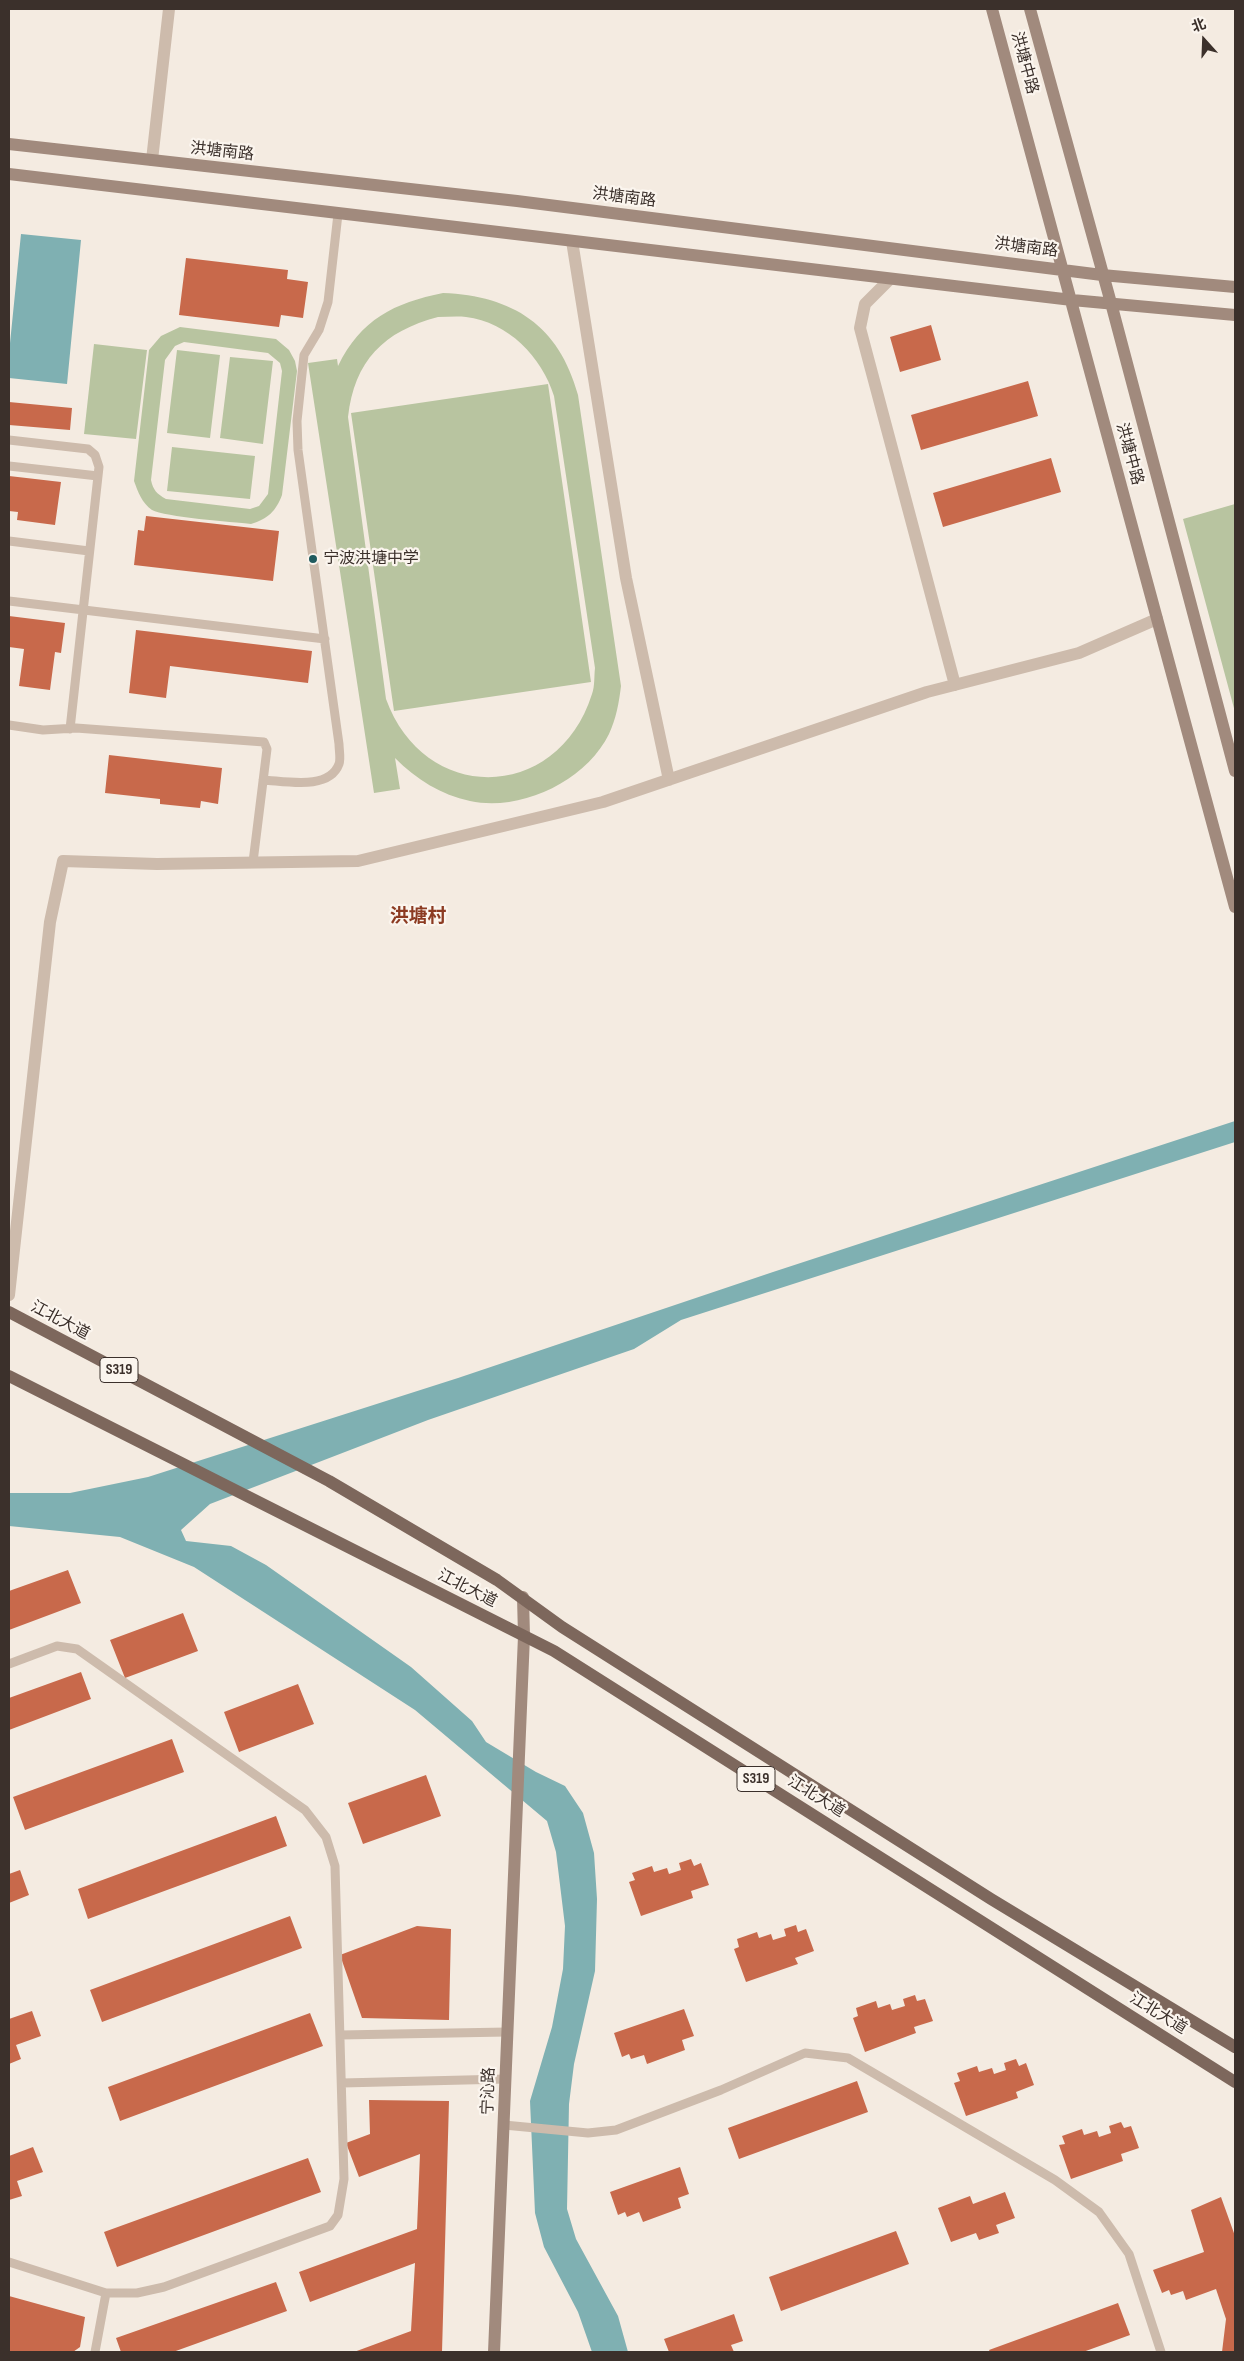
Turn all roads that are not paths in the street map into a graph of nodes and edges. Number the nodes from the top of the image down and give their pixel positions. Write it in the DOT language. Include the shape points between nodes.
graph roads {
  1 [pos="169,9"];
  2 [pos="992,9"];
  3 [pos="1030,9"];
  4 [pos="9,144"];
  5 [pos="152,160"];
  6 [pos="9,174"];
  7 [pos="338,214"];
  8 [pos="572,241"];
  9 [pos="1063,268"];
  10 [pos="1102,275"];
  11 [pos="890,279"];
  12 [pos="1235,287"];
  13 [pos="1072,300"];
  14 [pos="1111,303"];
  15 [pos="1235,315"];
  16 [pos="9,440"];
  17 [pos="9,466"];
  18 [pos="98,476"];
  19 [pos="9,541"];
  20 [pos="90,551"];
  21 [pos="9,601"];
  22 [pos="83,610"];
  23 [pos="1157,619"];
  24 [pos="325,639"];
  25 [pos="955,685"];
  26 [pos="9,725"];
  27 [pos="70,729"];
  28 [pos="1235,771"];
  29 [pos="263,780"];
  30 [pos="668,780"];
  31 [pos="253,862"];
  32 [pos="1235,907"];
  33 [pos="9,1295"];
  34 [pos="9,1312"];
  35 [pos="9,1376"];
  36 [pos="523,1597"];
  37 [pos="524,1636"];
  38 [pos="9,1664"];
  39 [pos="507,2032"];
  40 [pos="340,2035"];
  41 [pos="1235,2047"];
  42 [pos="506,2079"];
  43 [pos="1235,2082"];
  44 [pos="342,2083"];
  45 [pos="504,2125"];
  46 [pos="9,2262"];
  47 [pos="106,2293"];
  48 [pos="95,2352"];
  49 [pos="494,2352"];
  50 [pos="1161,2352"];
  1 -- 5 [label="street"];
  2 -- 9 [label="main road, 洪塘中路"];
  3 -- 10 [label="main road, 洪塘中路"];
  4 -- 5 [label="main road, 洪塘南路"];
  5 -- 9 [label="main road, 洪塘南路"];
  6 -- 7 [label="main road"];
  7 -- 8 [label="main road"];
  7 -- 24 [label="lane" via="328,302 319,330 304,355 297,421 298,450"];
  8 -- 11 [label="main road"];
  8 -- 30 [label="street" via="626,578"];
  9 -- 10 [label="main road, 洪塘南路"];
  9 -- 13 [label="main road, 洪塘中路"];
  10 -- 12 [label="main road, 洪塘南路"];
  10 -- 14 [label="main road, 洪塘中路"];
  11 -- 13 [label="main road"];
  11 -- 25 [label="street" via="865,304 860,328"];
  13 -- 14 [label="main road"];
  13 -- 23 [label="main road, 洪塘中路"];
  14 -- 15 [label="main road"];
  14 -- 28 [label="main road, 洪塘中路"];
  16 -- 18 [label="lane" via="88,449 96,455"];
  17 -- 18 [label="lane"];
  18 -- 20 [label="lane"];
  19 -- 20 [label="lane"];
  20 -- 22 [label="lane"];
  21 -- 22 [label="lane"];
  22 -- 24 [label="lane"];
  22 -- 27 [label="lane"];
  23 -- 25 [label="street" via="1079,653"];
  23 -- 32 [label="main road, 洪塘中路"];
  24 -- 29 [label="lane" via="339,764 330,777 313,782"];
  25 -- 30 [label="street"];
  26 -- 27 [label="lane" via="43,730"];
  27 -- 29 [label="lane" via="264,742 267,749"];
  29 -- 31 [label="lane"];
  30 -- 31 [label="street" via="603,802 358,861"];
  31 -- 33 [label="street" via="157,864 63,861 50,922"];
  34 -- 36 [label="main road, 江北大道 / S319" via="329,1481"];
  35 -- 37 [label="main road, 江北大道 / S319"];
  36 -- 37 [label="main road, 宁沁路"];
  36 -- 41 [label="main road, 江北大道 / S319" via="562,1627 974,1888"];
  37 -- 39 [label="main road, 宁沁路"];
  37 -- 43 [label="main road, 江北大道 / S319" via="554,1651"];
  38 -- 40 [label="lane" via="57,1646 77,1650 305,1810 326,1837 335,1866"];
  39 -- 40 [label="lane"];
  39 -- 42 [label="main road, 宁沁路"];
  40 -- 44 [label="lane"];
  42 -- 44 [label="lane"];
  42 -- 45 [label="main road, 宁沁路"];
  44 -- 47 [label="lane" via="344,2179 338,2215 330,2226 164,2287 137,2293"];
  45 -- 49 [label="main road, 宁沁路"];
  45 -- 50 [label="lane" via="588,2133 616,2130 722,2090 805,2053 848,2058 1055,2180 1099,2212 1130,2254"];
  46 -- 47 [label="lane"];
  47 -- 48 [label="lane"];
}
